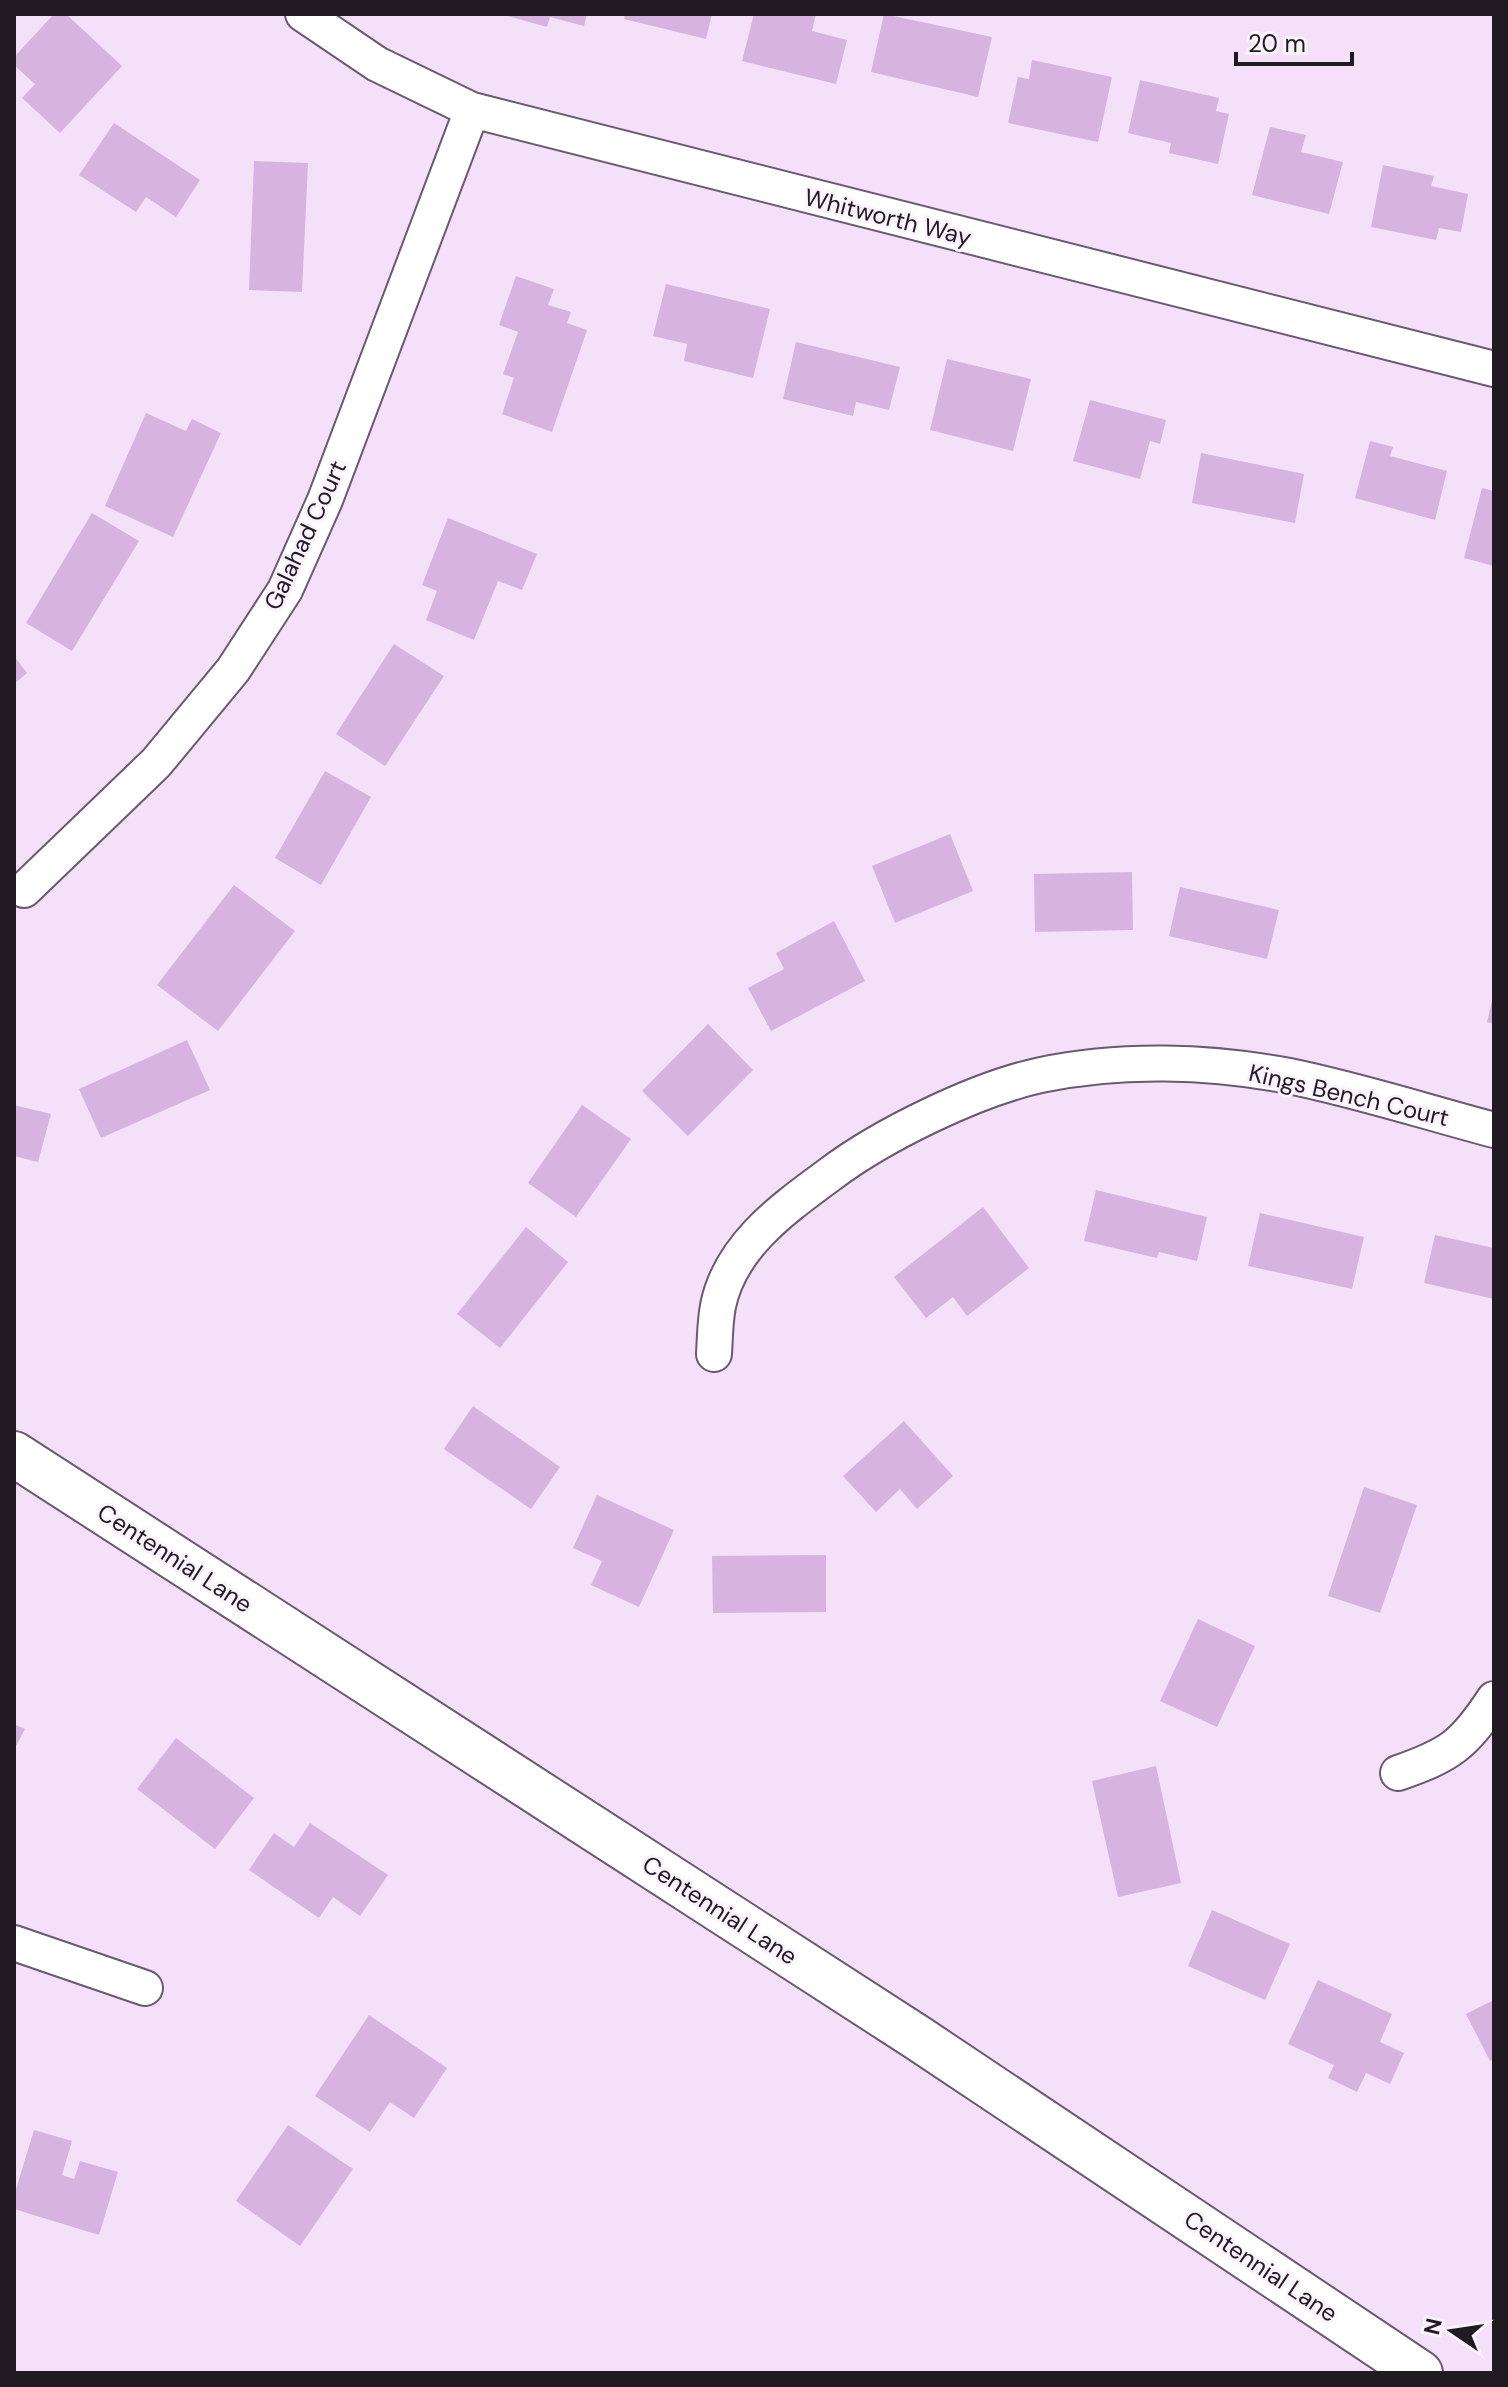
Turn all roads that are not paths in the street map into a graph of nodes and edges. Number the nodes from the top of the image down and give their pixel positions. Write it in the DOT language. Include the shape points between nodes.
graph roads {
  1 [pos="303,14"];
  2 [pos="472,110"];
  3 [pos="1494,369"];
  4 [pos="24,890"];
  5 [pos="1494,1130"];
  6 [pos="714,1354"];
  7 [pos="14,1454"];
  8 [pos="1494,1699"];
  9 [pos="1398,1773"];
  10 [pos="14,1943"];
  11 [pos="145,1988"];
  12 [pos="1420,2373"];
  1 -- 2 [label="street, Whitworth Way" via="377,64"];
  2 -- 3 [label="street, Whitworth Way"];
  2 -- 4 [label="street, Galahad Court" via="325,500 285,590 233,670 156,763"];
  5 -- 6 [label="street, Kings Bench Court" via="1288,1076 1201,1065 1123,1065 1040,1075 933,1113 847,1161 768,1220 733,1267 718,1305"];
  7 -- 12 [label="street, Centennial Lane" via="918,2038"];
  8 -- 9 [label="street" via="1473,1731 1441,1758"];
  10 -- 11 [label="street"];
}
